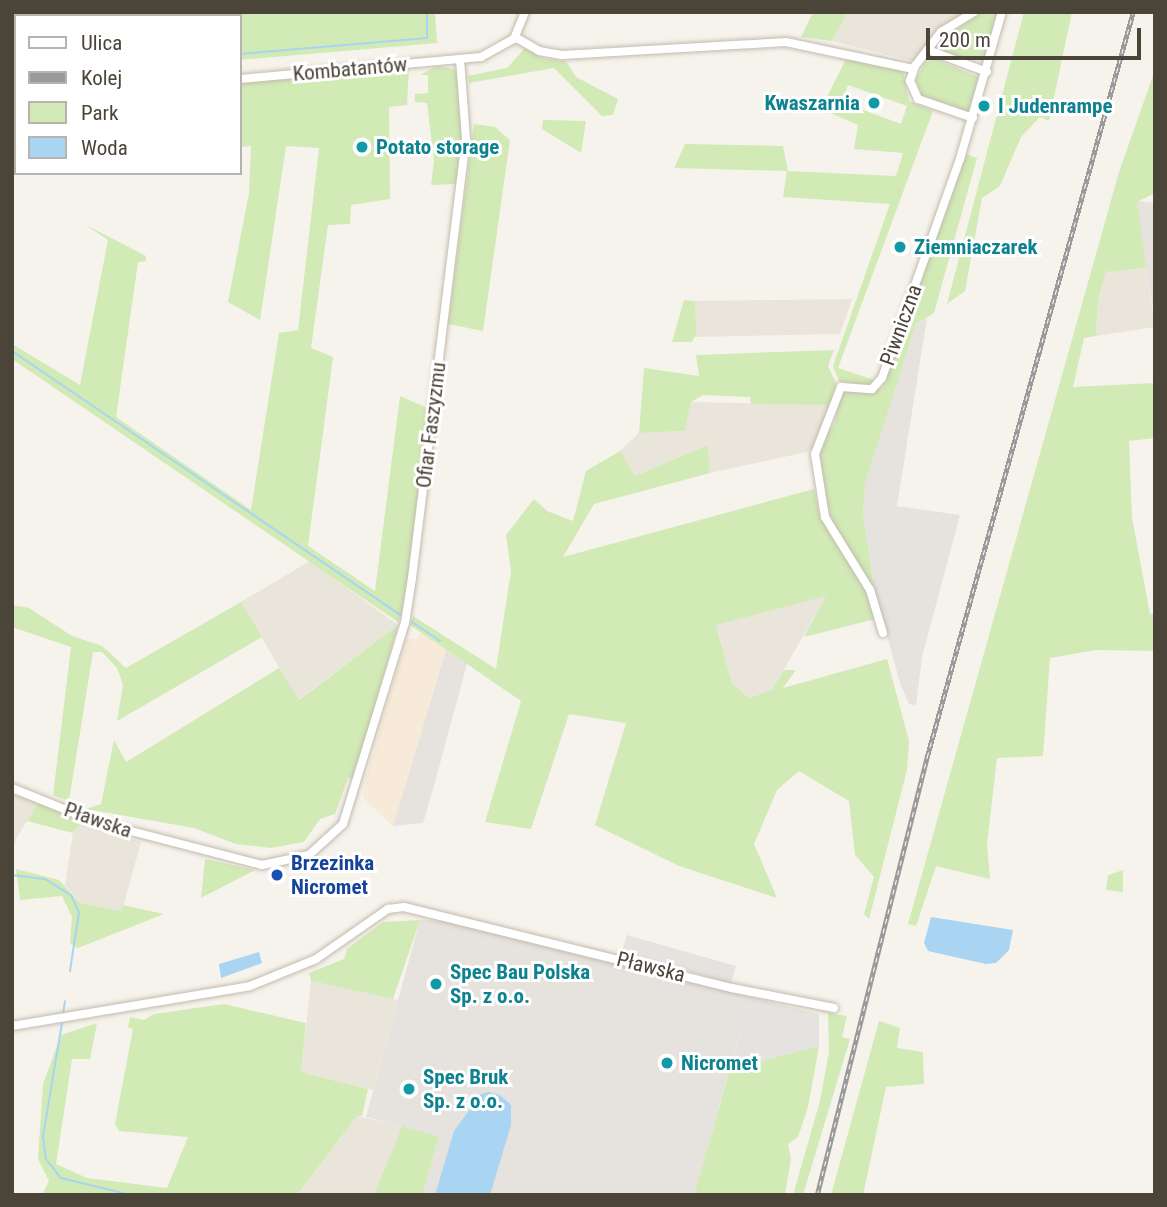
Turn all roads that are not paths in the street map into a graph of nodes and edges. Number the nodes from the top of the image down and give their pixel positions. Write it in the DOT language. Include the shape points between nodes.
graph roads {
  1 [pos="526,12"];
  2 [pos="974,12"];
  3 [pos="1002,12"];
  4 [pos="515,37"];
  5 [pos="928,50"];
  6 [pos="460,60"];
  7 [pos="913,69"];
  8 [pos="987,72"];
  9 [pos="242,79"];
  10 [pos="973,118"];
  11 [pos="883,632"];
  12 [pos="12,788"];
  13 [pos="309,855"];
  14 [pos="834,1008"];
  15 [pos="12,1026"];
  1 -- 4 [label="street"];
  2 -- 5 [label="street" via="947,27"];
  3 -- 8 [label="street, Piwniczna"];
  4 -- 6 [label="street" via="481,57"];
  4 -- 7 [label="street" via="546,53 562,55 786,42"];
  5 -- 7 [label="street"];
  5 -- 8 [label="street"];
  6 -- 9 [label="street, Kombatantów"];
  6 -- 13 [label="street, Ofiar Faszyzmu" via="466,139 405,623 350,807 332,838"];
  7 -- 10 [label="street" via="910,85 916,98"];
  8 -- 10 [label="street, Piwniczna"];
  10 -- 11 [label="street, Piwniczna" via="879,384 868,389 841,387 815,454 825,517 870,590"];
  12 -- 13 [label="street, Pławska" via="96,822 249,863 282,863"];
  14 -- 15 [label="street, Pławska" via="732,988 429,909 388,909 316,959 250,986"];
}
